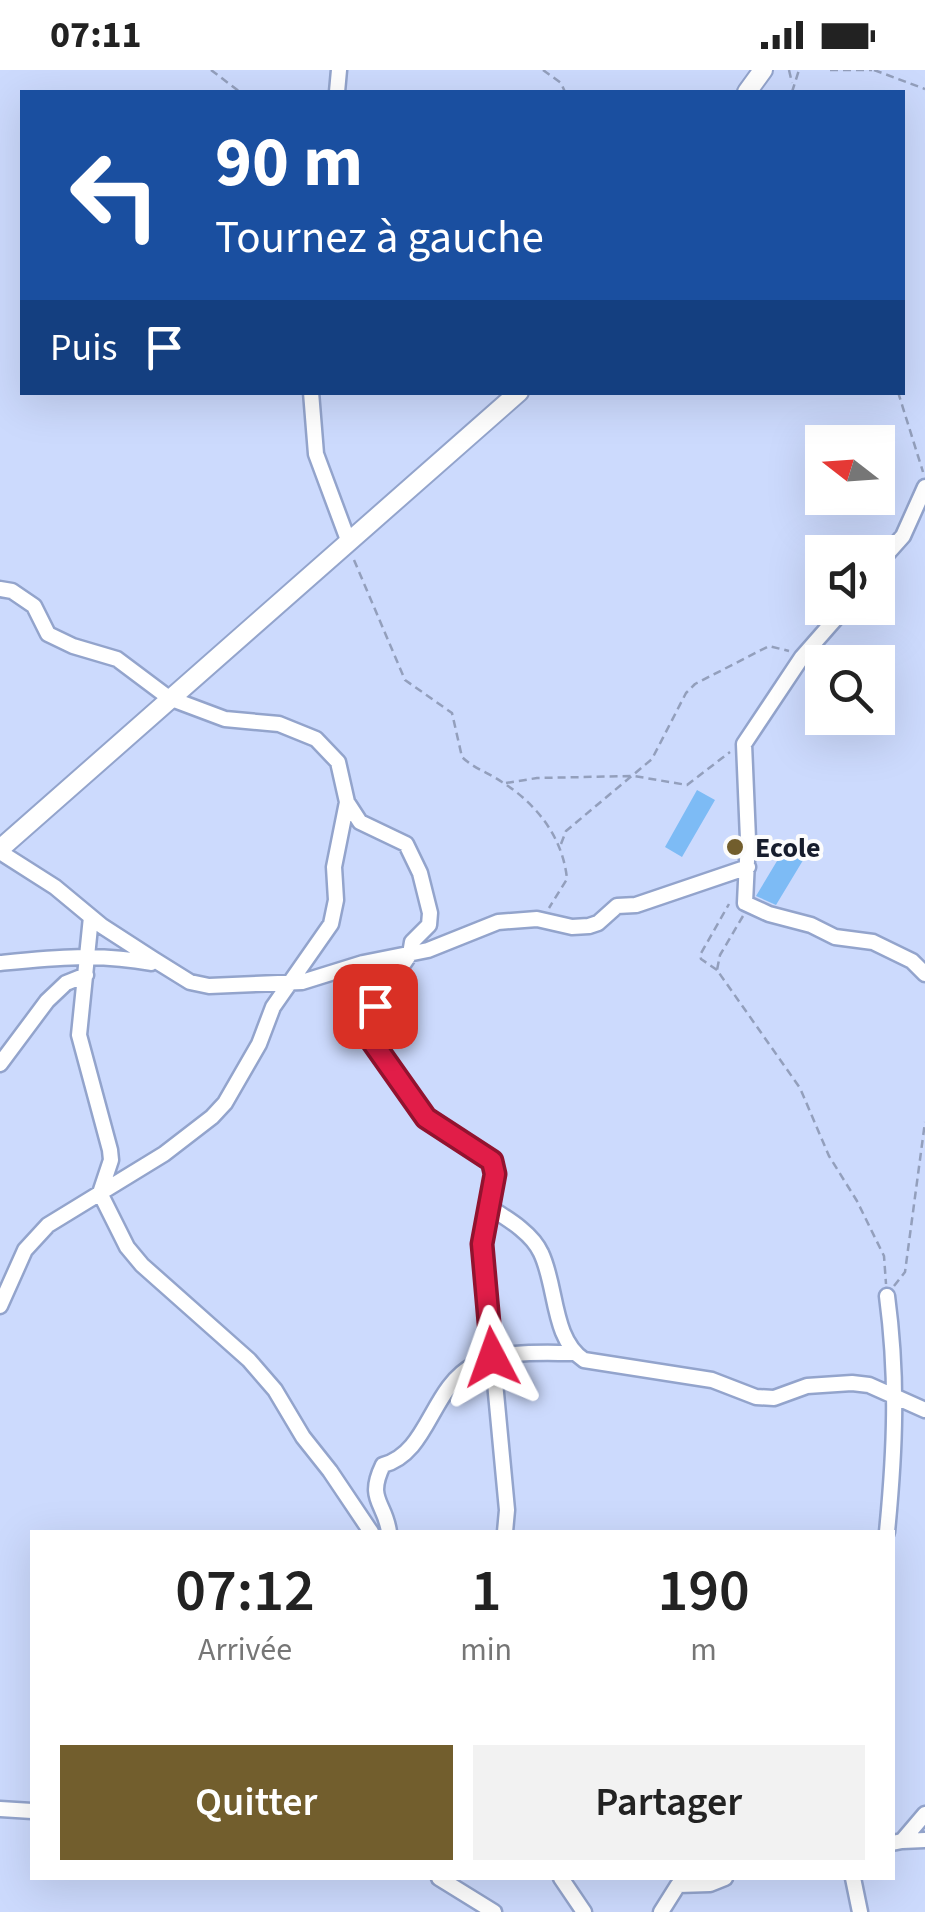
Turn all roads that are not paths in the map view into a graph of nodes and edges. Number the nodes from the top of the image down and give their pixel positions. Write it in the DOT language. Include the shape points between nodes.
graph roads {
  1 [pos="312,395"];
  2 [pos="516,395"];
  3 [pos="925,488"];
  4 [pos="348,540"];
  5 [pos="895,545"];
  6 [pos="0,589"];
  7 [pos="831,625"];
  8 [pos="169,698"];
  9 [pos="348,802"];
  10 [pos="0,851"];
  11 [pos="748,867"];
  12 [pos="91,917"];
  13 [pos="410,954"];
  14 [pos="87,956"];
  15 [pos="0,962"];
  16 [pos="162,965"];
  17 [pos="925,974"];
  18 [pos="86,975"];
  19 [pos="289,984"];
  20 [pos="0,1064"];
  21 [pos="100,1192"];
  22 [pos="489,1206"];
  23 [pos="887,1296"];
  24 [pos="0,1306"];
  25 [pos="573,1353"];
  26 [pos="492,1357"];
  27 [pos="895,1397"];
  28 [pos="925,1410"];
  29 [pos="370,1530"];
  30 [pos="388,1530"];
  31 [pos="505,1530"];
  32 [pos="887,1530"];
  33 [pos="0,1809"];
  34 [pos="30,1810"];
  35 [pos="925,1814"];
  36 [pos="925,1840"];
  37 [pos="897,1842"];
  38 [pos="441,1880"];
  39 [pos="562,1880"];
  40 [pos="721,1880"];
  41 [pos="854,1880"];
  42 [pos="675,1881"];
  43 [pos="494,1912"];
  44 [pos="584,1912"];
  45 [pos="661,1912"];
  46 [pos="860,1912"];
  1 -- 4 [label="street" via="316,454"];
  2 -- 4 [label="street"];
  3 -- 5 [label="street"];
  4 -- 8 [label="street"];
  6 -- 8 [label="street" via="34,606 48,634 117,659"];
  7 -- 11 [label="street" via="744,744"];
  8 -- 9 [label="street" via="224,719 279,724 316,739 338,762"];
  8 -- 10 [label="street"];
  9 -- 13 [label="street" via="360,822 406,844 420,873 429,925"];
  9 -- 19 [label="street" via="334,867 335,912"];
  10 -- 12 [label="street"];
  11 -- 13 [label="street" via="617,906 588,926 498,922"];
  11 -- 17 [label="street" via="747,903 850,942 873,942 912,960"];
  12 -- 14 [label="street"];
  12 -- 16 [label="street"];
  13 -- 19 [label="street"];
  13 -- 22 [label="street" via="375,1006 371,1040 426,1118 492,1161"];
  14 -- 15 [label="street"];
  14 -- 16 [label="street"];
  14 -- 18 [label="street"];
  16 -- 19 [label="street" via="210,986"];
  18 -- 20 [label="street" via="47,1001"];
  18 -- 21 [label="street" via="79,1035 112,1160"];
  19 -- 21 [label="street" via="225,1103 164,1154"];
  21 -- 24 [label="street" via="48,1225 25,1250"];
  21 -- 29 [label="street" via="142,1265 275,1390"];
  22 -- 25 [label="street" via="541,1253"];
  22 -- 26 [label="street" via="482,1244"];
  23 -- 27 [label="street"];
  25 -- 26 [label="street"];
  25 -- 27 [label="street" via="612,1366 712,1380 756,1397 852,1383"];
  26 -- 30 [label="street" via="450,1384 403,1459 383,1466 375,1495"];
  26 -- 31 [label="street"];
  27 -- 28 [label="street"];
  27 -- 32 [label="street"];
  33 -- 34 [label="street"];
  35 -- 37 [label="street"];
  36 -- 37 [label="street"];
  38 -- 43 [label="street"];
  39 -- 44 [label="street"];
  40 -- 42 [label="street"];
  41 -- 46 [label="street"];
  42 -- 45 [label="street"];
}
